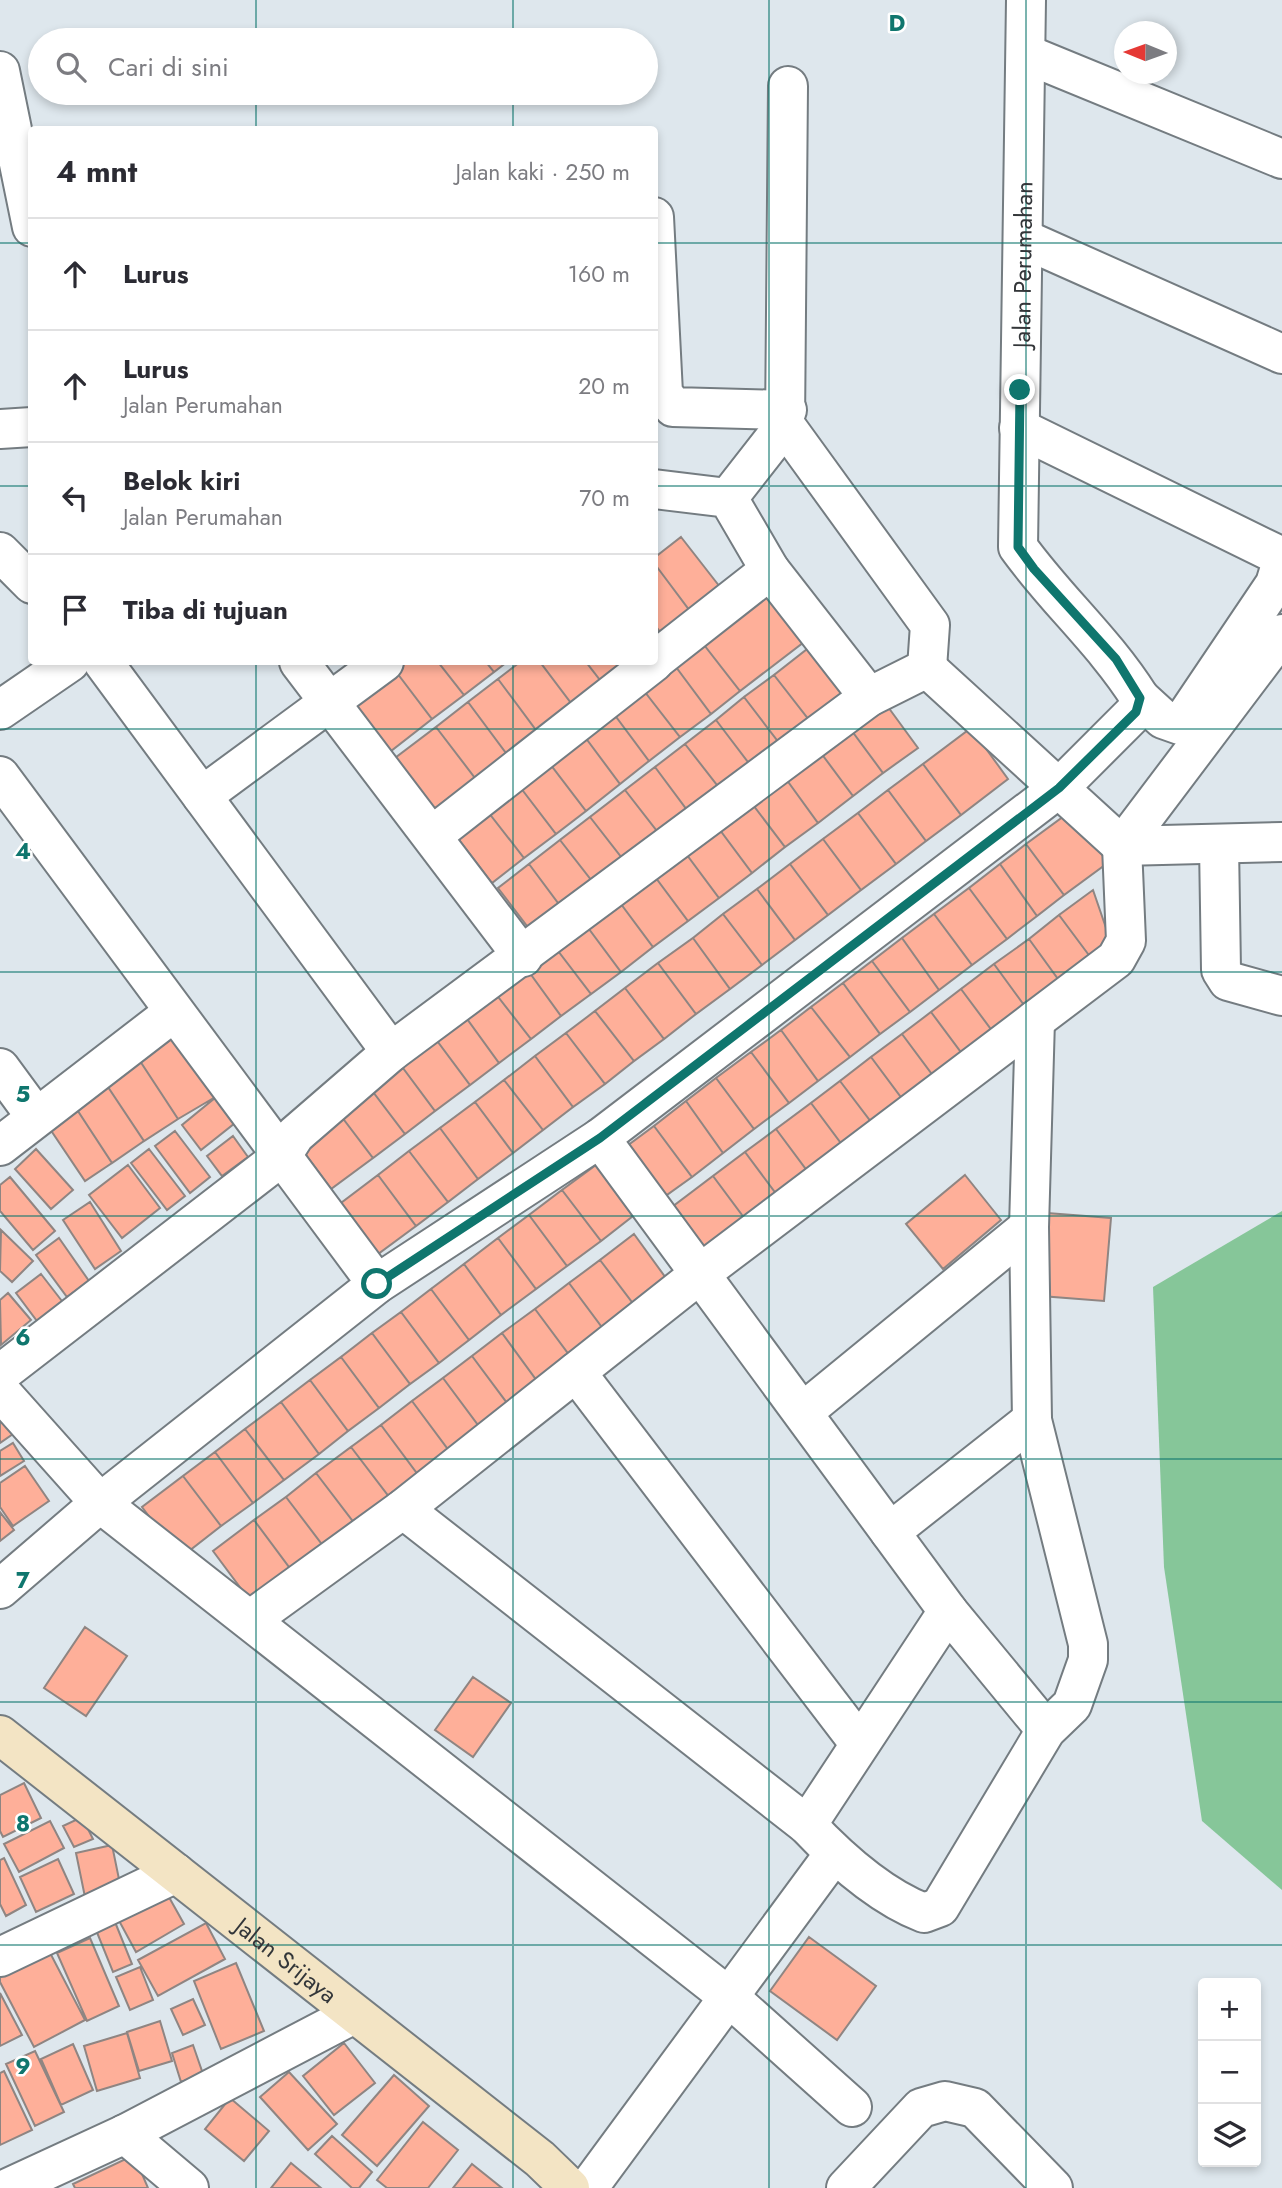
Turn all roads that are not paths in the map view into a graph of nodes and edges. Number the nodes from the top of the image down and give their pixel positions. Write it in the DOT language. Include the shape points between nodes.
graph roads {
  1 [pos="1026,0"];
  2 [pos="1026,54"];
  3 [pos="0,71"];
  4 [pos="788,86"];
  5 [pos="1282,159"];
  6 [pos="28,208"];
  7 [pos="1024,239"];
  8 [pos="658,295"];
  9 [pos="1282,354"];
  10 [pos="786,418"];
  11 [pos="28,427"];
  12 [pos="1019,428"];
  13 [pos="0,429"];
  14 [pos="658,489"];
  15 [pos="728,498"];
  16 [pos="0,552"];
  17 [pos="1282,559"];
  18 [pos="770,570"];
  19 [pos="28,580"];
  20 [pos="1282,634"];
  21 [pos="658,658"];
  22 [pos="66,665"];
  23 [pos="105,665"];
  24 [pos="301,665"];
  25 [pos="380,665"];
  26 [pos="649,665"];
  27 [pos="927,668"];
  28 [pos="869,697"];
  29 [pos="1140,698"];
  30 [pos="329,703"];
  31 [pos="0,710"];
  32 [pos="0,776"];
  33 [pos="1059,788"];
  34 [pos="202,796"];
  35 [pos="433,835"];
  36 [pos="1282,842"];
  37 [pos="1219,845"];
  38 [pos="1122,846"];
  39 [pos="523,957"];
  40 [pos="1282,996"];
  41 [pos="174,1012"];
  42 [pos="1035,1020"];
  43 [pos="391,1052"];
  44 [pos="0,1068"];
  45 [pos="36,1117"];
  46 [pos="600,1138"];
  47 [pos="0,1146"];
  48 [pos="281,1157"];
  49 [pos="1029,1227"];
  50 [pos="701,1273"];
  51 [pos="377,1284"];
  52 [pos="576,1372"];
  53 [pos="0,1374"];
  54 [pos="0,1391"];
  55 [pos="803,1412"];
  56 [pos="1032,1420"];
  57 [pos="100,1503"];
  58 [pos="403,1509"];
  59 [pos="890,1532"];
  60 [pos="0,1588"];
  61 [pos="948,1611"];
  62 [pos="250,1620"];
  63 [pos="1046,1730"];
  64 [pos="4,1742"];
  65 [pos="859,1743"];
  66 [pos="807,1825"];
  67 [pos="834,1854"];
  68 [pos="176,1873"];
  69 [pos="0,1956"];
  70 [pos="729,1997"];
  71 [pos="355,2014"];
  72 [pos="852,2107"];
  73 [pos="125,2134"];
  74 [pos="8,2188"];
  75 [pos="189,2188"];
  76 [pos="570,2188"];
  77 [pos="588,2188"];
  78 [pos="846,2188"];
  79 [pos="1053,2188"];
  1 -- 2 [label="street, Jalan Perumahan"];
  2 -- 5 [label="street"];
  2 -- 7 [label="street, Jalan Perumahan"];
  3 -- 6 [label="street"];
  4 -- 10 [label="street"];
  7 -- 9 [label="street"];
  7 -- 12 [label="street, Jalan Perumahan"];
  8 -- 10 [label="street" via="663,393 668,404"];
  10 -- 15 [label="street"];
  10 -- 27 [label="street" via="930,625"];
  11 -- 13 [label="street"];
  12 -- 17 [label="street"];
  12 -- 29 [label="street, Jalan Perumahan" via="1018,547 1116,659"];
  14 -- 15 [label="street"];
  15 -- 18 [label="street"];
  16 -- 19 [label="street"];
  17 -- 29 [label="street, Jalan Perumahan" via="1275,584 1180,725 1163,719"];
  18 -- 21 [label="street"];
  18 -- 28 [label="street"];
  20 -- 38 [label="street"];
  22 -- 31 [label="street"];
  23 -- 34 [label="street"];
  24 -- 30 [label="street"];
  25 -- 30 [label="street"];
  26 -- 35 [label="street"];
  27 -- 28 [label="street"];
  27 -- 33 [label="street"];
  28 -- 39 [label="street"];
  29 -- 33 [label="street" via="1136,712"];
  30 -- 34 [label="street"];
  30 -- 35 [label="street"];
  32 -- 41 [label="street"];
  33 -- 38 [label="street"];
  33 -- 46 [label="street"];
  34 -- 43 [label="street"];
  35 -- 39 [label="street"];
  36 -- 37 [label="street"];
  37 -- 38 [label="street"];
  37 -- 40 [label="street" via="1221,970 1228,981"];
  38 -- 42 [label="street" via="1126,940 1122,951"];
  39 -- 43 [label="street"];
  41 -- 45 [label="street"];
  41 -- 48 [label="street"];
  42 -- 49 [label="street"];
  42 -- 50 [label="street"];
  43 -- 48 [label="street" via="295,1135"];
  44 -- 45 [label="street"];
  45 -- 47 [label="street"];
  46 -- 50 [label="street"];
  46 -- 51 [label="street"];
  48 -- 51 [label="street"];
  48 -- 53 [label="street"];
  49 -- 55 [label="street"];
  49 -- 56 [label="street"];
  50 -- 52 [label="street"];
  50 -- 55 [label="street"];
  51 -- 57 [label="street"];
  52 -- 58 [label="street"];
  52 -- 65 [label="street"];
  54 -- 57 [label="street"];
  55 -- 59 [label="street"];
  56 -- 59 [label="street"];
  56 -- 63 [label="street" via="1088,1644 1088,1660 1072,1705"];
  57 -- 60 [label="street"];
  57 -- 62 [label="street"];
  58 -- 62 [label="street"];
  58 -- 66 [label="street"];
  59 -- 61 [label="street"];
  61 -- 63 [label="street"];
  61 -- 65 [label="street"];
  62 -- 70 [label="street"];
  63 -- 67 [label="street" via="933,1912 909,1907"];
  64 -- 68 [label="street, Jalan Srijaya"];
  65 -- 66 [label="street"];
  66 -- 67 [label="street"];
  67 -- 70 [label="street"];
  68 -- 69 [label="street"];
  68 -- 71 [label="street, Jalan Srijaya"];
  70 -- 72 [label="street"];
  70 -- 77 [label="street"];
  71 -- 73 [label="street"];
  71 -- 76 [label="street, Jalan Srijaya" via="540,2159"];
  73 -- 74 [label="street"];
  73 -- 75 [label="street"];
  78 -- 79 [label="street" via="921,2108 945,2101 975,2108"];
}
